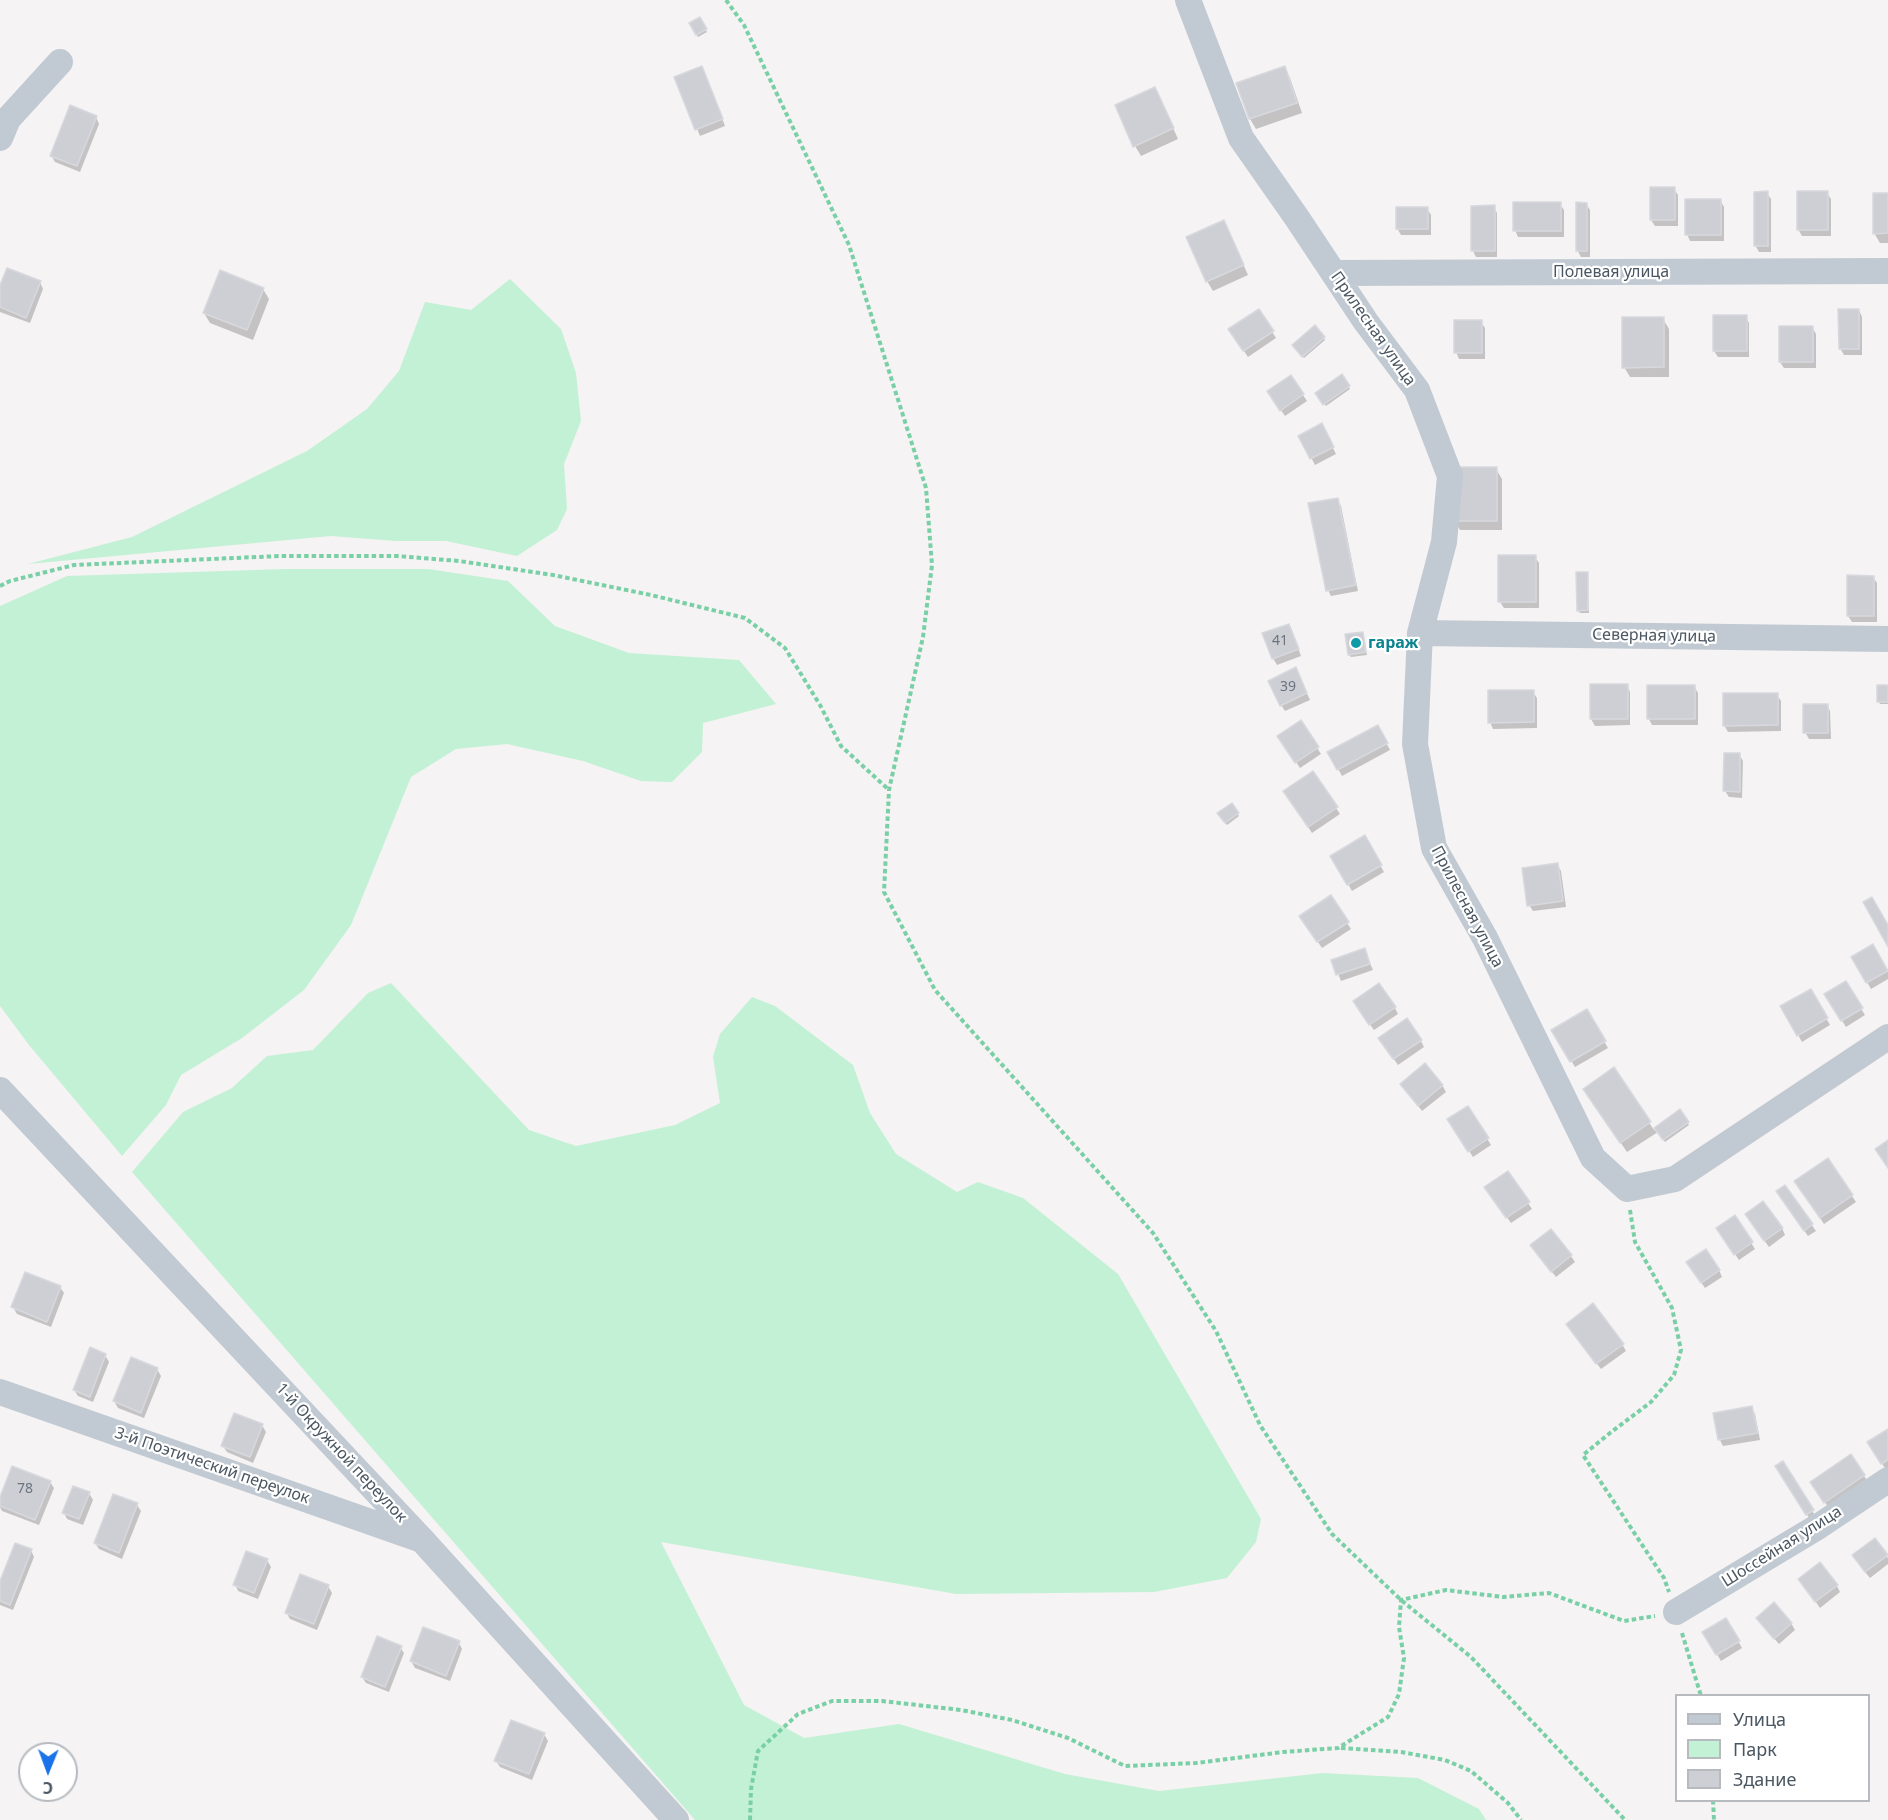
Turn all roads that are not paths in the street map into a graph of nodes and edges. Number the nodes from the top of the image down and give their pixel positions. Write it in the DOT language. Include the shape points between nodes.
graph roads {
  1 [pos="1188,0"];
  2 [pos="60,62"];
  3 [pos="3,125"];
  4 [pos="1888,271"];
  5 [pos="1334,273"];
  6 [pos="1420,633"];
  7 [pos="1888,639"];
  8 [pos="1888,1037"];
  9 [pos="0,1090"];
  10 [pos="0,1392"];
  11 [pos="1888,1480"];
  12 [pos="423,1541"];
  13 [pos="1676,1612"];
  14 [pos="676,1820"];
  1 -- 5 [label="street, Прилесная улица" via="1241,138"];
  2 -- 3 [label="street"];
  4 -- 5 [label="street, Полевая улица"];
  5 -- 6 [label="street, Прилесная улица" via="1417,390 1450,476 1444,542"];
  6 -- 7 [label="street, Северная улица"];
  6 -- 8 [label="street, Прилесная улица" via="1415,744 1434,848 1485,938 1593,1158 1627,1189 1676,1179"];
  9 -- 12 [label="street, 1-й Окружной переулок"];
  10 -- 12 [label="street, 3-й Поэтический переулок"];
  11 -- 13 [label="street, Шоссейная улица"];
  12 -- 14 [label="street, 1-й Окружной переулок"];
}
